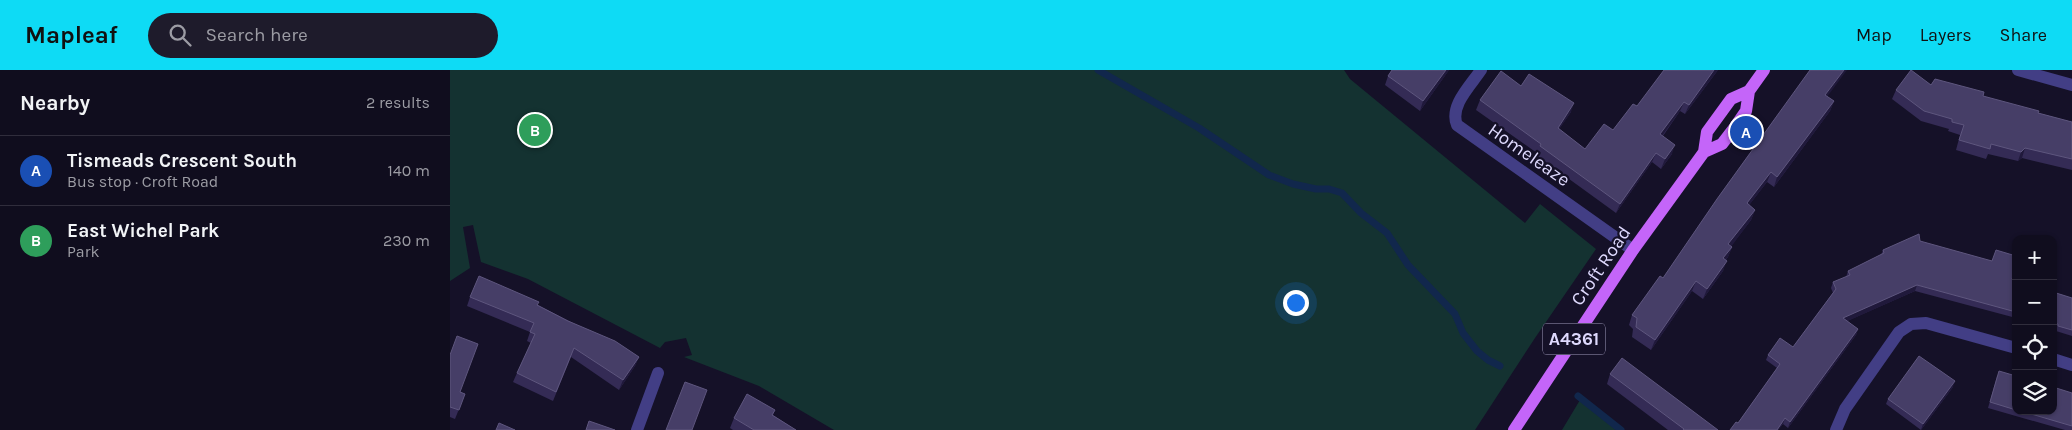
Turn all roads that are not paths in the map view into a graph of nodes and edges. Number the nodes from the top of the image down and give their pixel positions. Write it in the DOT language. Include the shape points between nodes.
graph roads {
  1 [pos="1481,70"];
  2 [pos="1764,70"];
  3 [pos="2018,70"];
  4 [pos="2072,85"];
  5 [pos="1749,91"];
  6 [pos="1704,152"];
  7 [pos="1633,250"];
  8 [pos="2012,347"];
  9 [pos="2057,360"];
  10 [pos="2072,365"];
  11 [pos="658,373"];
  12 [pos="1515,429"];
  13 [pos="637,430"];
  14 [pos="1836,430"];
  1 -- 7 [label="street, Homeleaze" via="1456,107 1454,119 1457,125"];
  2 -- 5 [label="main road, Croft Road / A4361"];
  3 -- 4 [label="street"];
  5 -- 6 [label="main road, Croft Road / A4361" via="1731,99 1707,132"];
  5 -- 6 [label="main road, Croft Road / A4361" via="1746,112 1735,127 1722,144"];
  6 -- 7 [label="main road, Croft Road / A4361"];
  7 -- 12 [label="main road, Croft Road / A4361"];
  8 -- 14 [label="street" via="1926,323 1911,324 1899,332 1846,409"];
  9 -- 10 [label="street"];
  11 -- 13 [label="street"];
}
